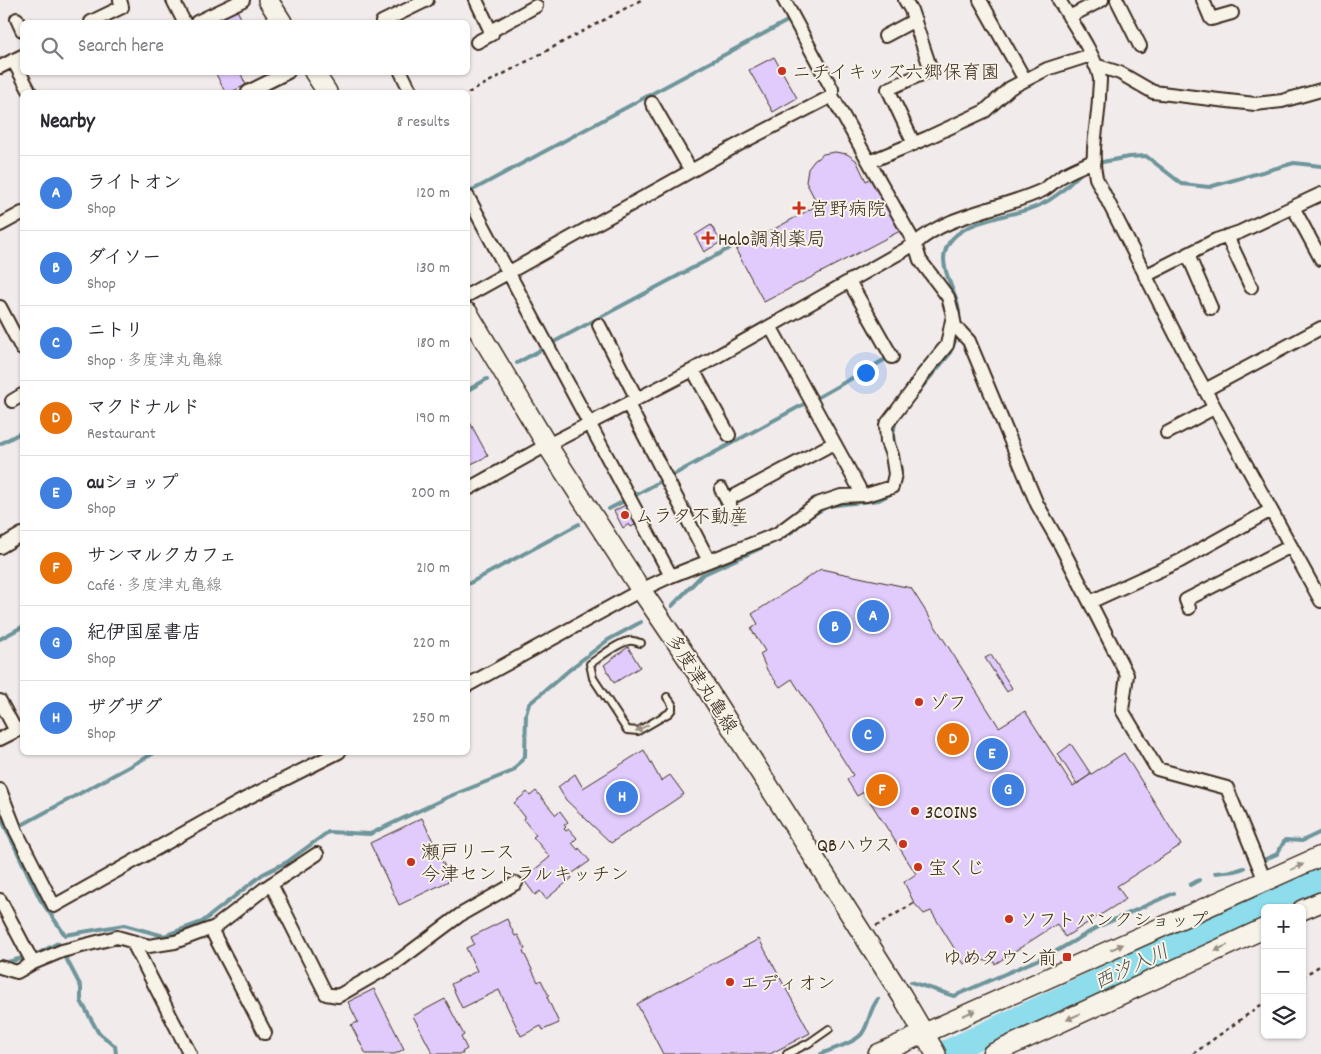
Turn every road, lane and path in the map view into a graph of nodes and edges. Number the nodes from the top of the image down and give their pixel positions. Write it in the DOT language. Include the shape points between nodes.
graph roads {
  1 [pos="120,0"];
  2 [pos="173,0"];
  3 [pos="243,0"];
  4 [pos="268,0"];
  5 [pos="428,0"];
  6 [pos="476,0"];
  7 [pos="641,0"];
  8 [pos="784,0"];
  9 [pos="905,0"];
  10 [pos="980,0"];
  11 [pos="1059,0"];
  12 [pos="1102,0"];
  13 [pos="1116,0"];
  14 [pos="1203,0"];
  15 [pos="406,5"];
  16 [pos="536,6"];
  17 [pos="1232,13"];
  18 [pos="1069,16"];
  19 [pos="95,20"];
  20 [pos="183,20"];
  21 [pos="201,20"];
  22 [pos="281,20"];
  23 [pos="385,20"];
  24 [pos="915,20"];
  25 [pos="491,31"];
  26 [pos="885,36"];
  27 [pos="477,42"];
  28 [pos="1140,46"];
  29 [pos="18,58"];
  30 [pos="1093,60"];
  31 [pos="0,67"];
  32 [pos="24,75"];
  33 [pos="282,75"];
  34 [pos="316,75"];
  35 [pos="402,75"];
  36 [pos="1025,80"];
  37 [pos="29,90"];
  38 [pos="252,90"];
  39 [pos="326,90"];
  40 [pos="410,90"];
  41 [pos="1321,90"];
  42 [pos="470,93"];
  43 [pos="832,96"];
  44 [pos="652,103"];
  45 [pos="914,144"];
  46 [pos="1093,161"];
  47 [pos="869,162"];
  48 [pos="691,171"];
  49 [pos="1321,194"];
  50 [pos="470,201"];
  51 [pos="1292,207"];
  52 [pos="20,214"];
  53 [pos="0,225"];
  54 [pos="1227,236"];
  55 [pos="915,244"];
  56 [pos="1188,255"];
  57 [pos="1321,259"];
  58 [pos="508,272"];
  59 [pos="1145,276"];
  60 [pos="849,281"];
  61 [pos="1251,287"];
  62 [pos="470,294"];
  63 [pos="0,307"];
  64 [pos="1211,308"];
  65 [pos="470,316"];
  66 [pos="954,320"];
  67 [pos="599,325"];
  68 [pos="770,326"];
  69 [pos="1321,328"];
  70 [pos="20,345"];
  71 [pos="892,358"];
  72 [pos="693,370"];
  73 [pos="1205,390"];
  74 [pos="632,402"];
  75 [pos="1214,408"];
  76 [pos="589,424"];
  77 [pos="1167,433"];
  78 [pos="729,435"];
  79 [pos="834,443"];
  80 [pos="548,445"];
  81 [pos="470,488"];
  82 [pos="859,488"];
  83 [pos="721,489"];
  84 [pos="727,500"];
  85 [pos="1271,510"];
  86 [pos="735,515"];
  87 [pos="20,535"];
  88 [pos="1291,546"];
  89 [pos="0,547"];
  90 [pos="709,561"];
  91 [pos="671,576"];
  92 [pos="641,590"];
  93 [pos="1321,601"];
  94 [pos="1090,602"];
  95 [pos="1190,608"];
  96 [pos="641,644"];
  97 [pos="470,684"];
  98 [pos="667,697"];
  99 [pos="0,702"];
  100 [pos="19,729"];
  101 [pos="0,739"];
  102 [pos="333,755"];
  103 [pos="0,790"];
  104 [pos="317,854"];
  105 [pos="1321,856"];
  106 [pos="1265,881"];
  107 [pos="516,883"];
  108 [pos="271,884"];
  109 [pos="0,900"];
  110 [pos="914,902"];
  111 [pos="1321,902"];
  112 [pos="1306,908"];
  113 [pos="210,929"];
  114 [pos="873,929"];
  115 [pos="1261,930"];
  116 [pos="132,941"];
  117 [pos="33,963"];
  118 [pos="1321,965"];
  119 [pos="0,967"];
  120 [pos="1306,975"];
  121 [pos="1261,1005"];
  122 [pos="829,1029"];
  123 [pos="265,1033"];
  124 [pos="930,1044"];
  125 [pos="190,1054"];
  126 [pos="787,1054"];
  127 [pos="878,1054"];
  128 [pos="992,1054"];
  129 [pos="1193,1054"];
  1 -- 19 [label="street" via="122,7"];
  2 -- 20 [label="street"];
  3 -- 21 [label="street"];
  4 -- 22 [label="main road"];
  5 -- 15 [label="street"];
  6 -- 25 [label="street"];
  7 -- 42 [label="path"];
  8 -- 43 [label="street" via="832,89"];
  9 -- 24 [label="street"];
  10 -- 36 [label="street"];
  11 -- 18 [label="street"];
  12 -- 18 [label="street"];
  13 -- 28 [label="street"];
  14 -- 17 [label="street" via="1211,19"];
  15 -- 23 [label="street"];
  16 -- 25 [label="street"];
  18 -- 30 [label="street"];
  24 -- 26 [label="street"];
  24 -- 45 [label="street" via="930,70 888,89"];
  25 -- 27 [label="street" via="492,34"];
  29 -- 31 [label="street"];
  30 -- 36 [label="street" via="1047,68"];
  30 -- 41 [label="street" via="1153,92 1255,104 1282,101"];
  30 -- 46 [label="street" via="1100,79"];
  32 -- 37 [label="street"];
  33 -- 38 [label="street"];
  34 -- 39 [label="main road"];
  35 -- 40 [label="street"];
  36 -- 45 [label="street" via="1010,88 985,111"];
  43 -- 47 [label="street"];
  43 -- 48 [label="street"];
  44 -- 48 [label="street"];
  45 -- 47 [label="street"];
  46 -- 55 [label="street" via="1062,176 1045,189 945,224"];
  46 -- 59 [label="street" via="1096,178"];
  47 -- 55 [label="street"];
  48 -- 58 [label="street"];
  49 -- 51 [label="street"];
  50 -- 58 [label="street"];
  51 -- 54 [label="street"];
  51 -- 57 [label="street"];
  52 -- 53 [label="street"];
  54 -- 56 [label="street"];
  54 -- 61 [label="street"];
  55 -- 60 [label="street"];
  55 -- 66 [label="street" via="920,260 948,297"];
  56 -- 59 [label="street"];
  56 -- 64 [label="street"];
  58 -- 62 [label="street"];
  58 -- 76 [label="street"];
  59 -- 73 [label="street"];
  60 -- 68 [label="street"];
  60 -- 71 [label="street"];
  63 -- 70 [label="street"];
  65 -- 80 [label="main road, 多度津丸亀線"];
  66 -- 90 [label="street" via="947,344 886,425 895,474 892,487 866,495 841,496 818,504 777,534"];
  66 -- 94 [label="street" via="969,341 1037,504"];
  67 -- 74 [label="street"];
  68 -- 72 [label="street"];
  68 -- 79 [label="street"];
  69 -- 73 [label="street"];
  72 -- 74 [label="street"];
  72 -- 78 [label="street"];
  73 -- 75 [label="street"];
  74 -- 76 [label="street"];
  74 -- 90 [label="street"];
  75 -- 77 [label="street"];
  75 -- 85 [label="street"];
  76 -- 80 [label="street"];
  76 -- 91 [label="street"];
  79 -- 82 [label="street"];
  79 -- 84 [label="street"];
  80 -- 81 [label="street"];
  80 -- 92 [label="main road, 多度津丸亀線"];
  83 -- 84 [label="street"];
  84 -- 86 [label="street"];
  85 -- 88 [label="street"];
  85 -- 94 [label="street" via="1180,561"];
  87 -- 89 [label="street"];
  88 -- 93 [label="street"];
  88 -- 95 [label="street" via="1186,600"];
  90 -- 91 [label="street"];
  91 -- 92 [label="street"];
  92 -- 97 [label="street"];
  92 -- 124 [label="main road, 多度津丸亀線" via="688,659"];
  94 -- 106 [label="street" via="1127,675 1122,710 1157,769 1227,788"];
  98 -- 96 [label="lane, one-way" via="672,704 669,713 638,731 627,730 593,678 590,664 622,643 632,640"];
  99 -- 100 [label="street"];
  100 -- 101 [label="street"];
  102 -- 103 [label="street" via="243,800 54,906 16,831"];
  104 -- 108 [label="street"];
  106 -- 105 [label="main road, one-way"];
  124 -- 106 [label="main road, one-way"];
  107 -- 108 [label="street" via="460,915 397,962 338,996 326,994"];
  108 -- 113 [label="street"];
  109 -- 117 [label="street"];
  110 -- 114 [label="path"];
  111 -- 112 [label="main road"];
  113 -- 116 [label="street" via="175,942 149,946"];
  113 -- 123 [label="street"];
  115 -- 128 [label="main road, one-way"];
  116 -- 117 [label="street" via="117,937 62,951"];
  116 -- 125 [label="street"];
  117 -- 119 [label="street" via="17,972"];
  118 -- 120 [label="path"];
  121 -- 129 [label="path"];
  122 -- 126 [label="lane"];
  124 -- 127 [label="main road"];
}
